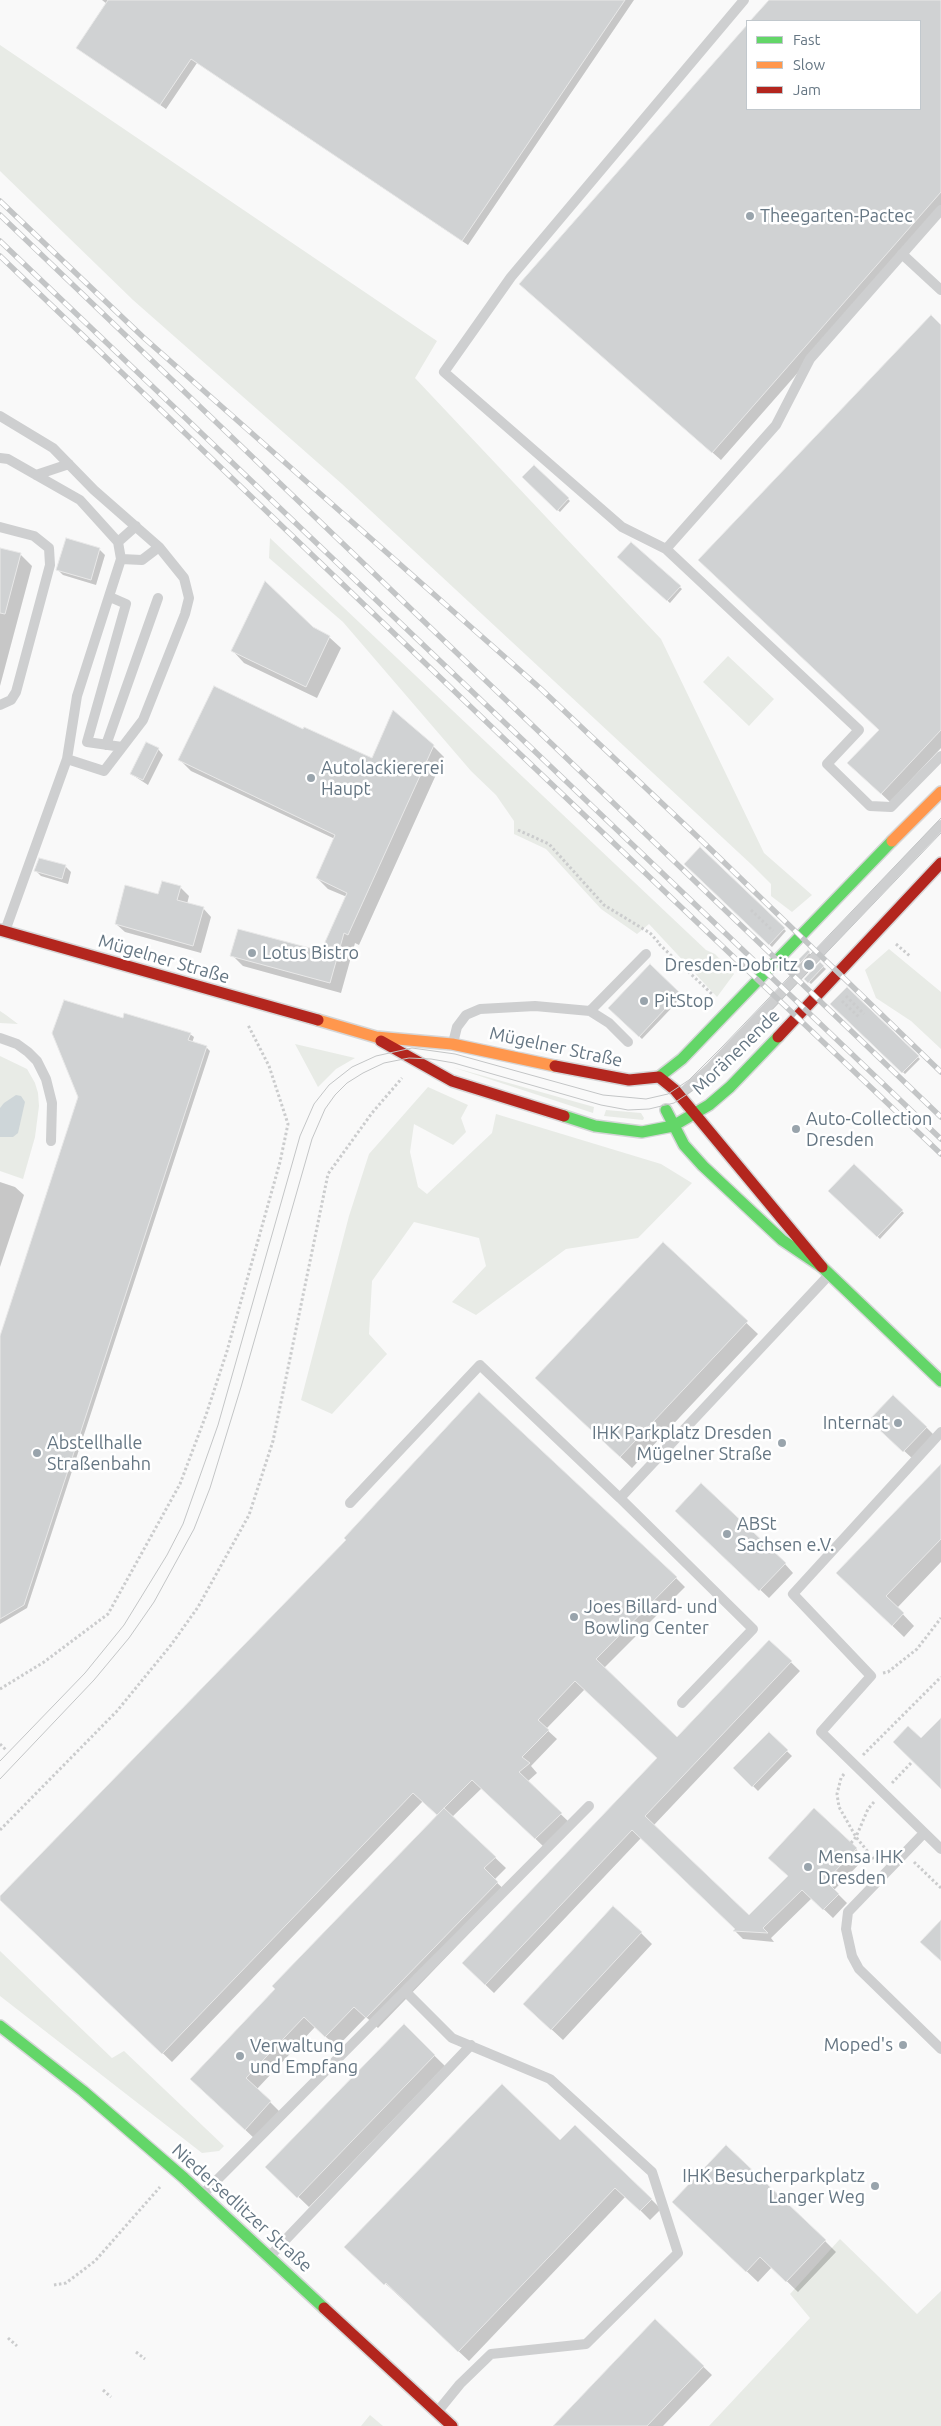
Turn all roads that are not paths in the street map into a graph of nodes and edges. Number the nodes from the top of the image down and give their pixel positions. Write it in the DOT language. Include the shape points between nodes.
graph roads {
  1 [pos="744,0"];
  2 [pos="941,210"];
  3 [pos="902,254"];
  4 [pos="941,290"];
  5 [pos="0,416"];
  6 [pos="3,458"];
  7 [pos="68,464"];
  8 [pos="36,475"];
  9 [pos="136,526"];
  10 [pos="0,527"];
  11 [pos="118,542"];
  12 [pos="159,547"];
  13 [pos="666,548"];
  14 [pos="121,559"];
  15 [pos="110,597"];
  16 [pos="158,598"];
  17 [pos="0,705"];
  18 [pos="106,745"];
  19 [pos="122,747"];
  20 [pos="941,756"];
  21 [pos="66,759"];
  22 [pos="941,792"];
  23 [pos="941,825"];
  24 [pos="941,863"];
  25 [pos="3,931"];
  26 [pos="646,954"];
  27 [pos="590,1011"];
  28 [pos="376,1037"];
  29 [pos="0,1038"];
  30 [pos="628,1042"];
  31 [pos="452,1044"];
  32 [pos="660,1077"];
  33 [pos="679,1095"];
  34 [pos="662,1098"];
  35 [pos="694,1114"];
  36 [pos="673,1126"];
  37 [pos="51,1141"];
  38 [pos="826,1271"];
  39 [pos="941,1381"];
  40 [pos="941,1432"];
  41 [pos="620,1498"];
  42 [pos="350,1503"];
  43 [pos="682,1703"];
  44 [pos="589,1806"];
  45 [pos="924,1833"];
  46 [pos="941,1849"];
  47 [pos="405,1991"];
  48 [pos="0,2026"];
  49 [pos="471,2045"];
  50 [pos="941,2050"];
  51 [pos="203,2195"];
  52 [pos="269,2256"];
  53 [pos="437,2412"];
  54 [pos="452,2426"];
  1 -- 13 [label="lane" via="511,277 444,372 622,527"];
  2 -- 3 [label="lane"];
  3 -- 4 [label="lane"];
  3 -- 13 [label="lane" via="810,359 776,425"];
  5 -- 7 [label="lane" via="53,448"];
  6 -- 8 [label="lane"];
  7 -- 8 [label="lane"];
  7 -- 9 [label="lane"];
  8 -- 11 [label="lane" via="80,500"];
  9 -- 11 [label="lane"];
  9 -- 12 [label="lane"];
  10 -- 17 [label="lane" via="34,536 49,548 50,565 16,692"];
  11 -- 14 [label="lane"];
  12 -- 14 [label="lane" via="142,560"];
  12 -- 19 [label="lane" via="184,578 189,598 143,720"];
  13 -- 20 [label="lane" via="859,730 827,764 870,806 891,807"];
  14 -- 15 [label="lane"];
  15 -- 18 [label="lane" via="126,604 87,742"];
  15 -- 21 [label="lane" via="77,696"];
  16 -- 18 [label="lane"];
  18 -- 19 [label="lane"];
  19 -- 21 [label="lane" via="104,771"];
  21 -- 25 [label="lane"];
  22 -- 32 [label="street, Moränenende" via="682,1059"];
  23 -- 33 [label="lane" via="710,1068"];
  24 -- 35 [label="street, Moränenende" via="730,1087"];
  25 -- 28 [label="street, Mügelner Straße"];
  26 -- 27 [label="lane"];
  27 -- 30 [label="lane" via="609,1023"];
  27 -- 31 [label="lane" via="535,1006 480,1009 466,1015"];
  28 -- 31 [label="street, Mügelner Straße"];
  28 -- 36 [label="street, Mügelner Straße" via="452,1082 595,1126 642,1132"];
  29 -- 37 [label="lane" via="28,1052 46,1079 52,1103"];
  31 -- 32 [label="street, Mügelner Straße" via="607,1077 629,1080"];
  32 -- 33 [label="street"];
  32 -- 34 [label="street"];
  33 -- 34 [label="lane"];
  33 -- 35 [label="street"];
  34 -- 36 [label="street"];
  35 -- 36 [label="street, Moränenende"];
  35 -- 38 [label="street"];
  36 -- 38 [label="street" via="684,1145 703,1166 782,1240"];
  38 -- 39 [label="street"];
  38 -- 41 [label="lane"];
  40 -- 45 [label="lane" via="793,1594 871,1676 821,1732"];
  41 -- 42 [label="lane" via="480,1365"];
  41 -- 43 [label="lane" via="753,1629"];
  44 -- 47 [label="lane"];
  45 -- 46 [label="lane"];
  45 -- 50 [label="lane" via="848,1912 846,1929 859,1969"];
  47 -- 49 [label="lane" via="452,2038"];
  47 -- 51 [label="lane"];
  48 -- 51 [label="street, Niedersedlitzer Straße" via="83,2090"];
  49 -- 52 [label="lane"];
  49 -- 53 [label="lane" via="550,2078 652,2172 678,2253 586,2344 491,2354"];
  51 -- 52 [label="street, Niedersedlitzer Straße"];
  52 -- 53 [label="street, Niedersedlitzer Straße"];
  53 -- 54 [label="street, Niedersedlitzer Straße"];
}
